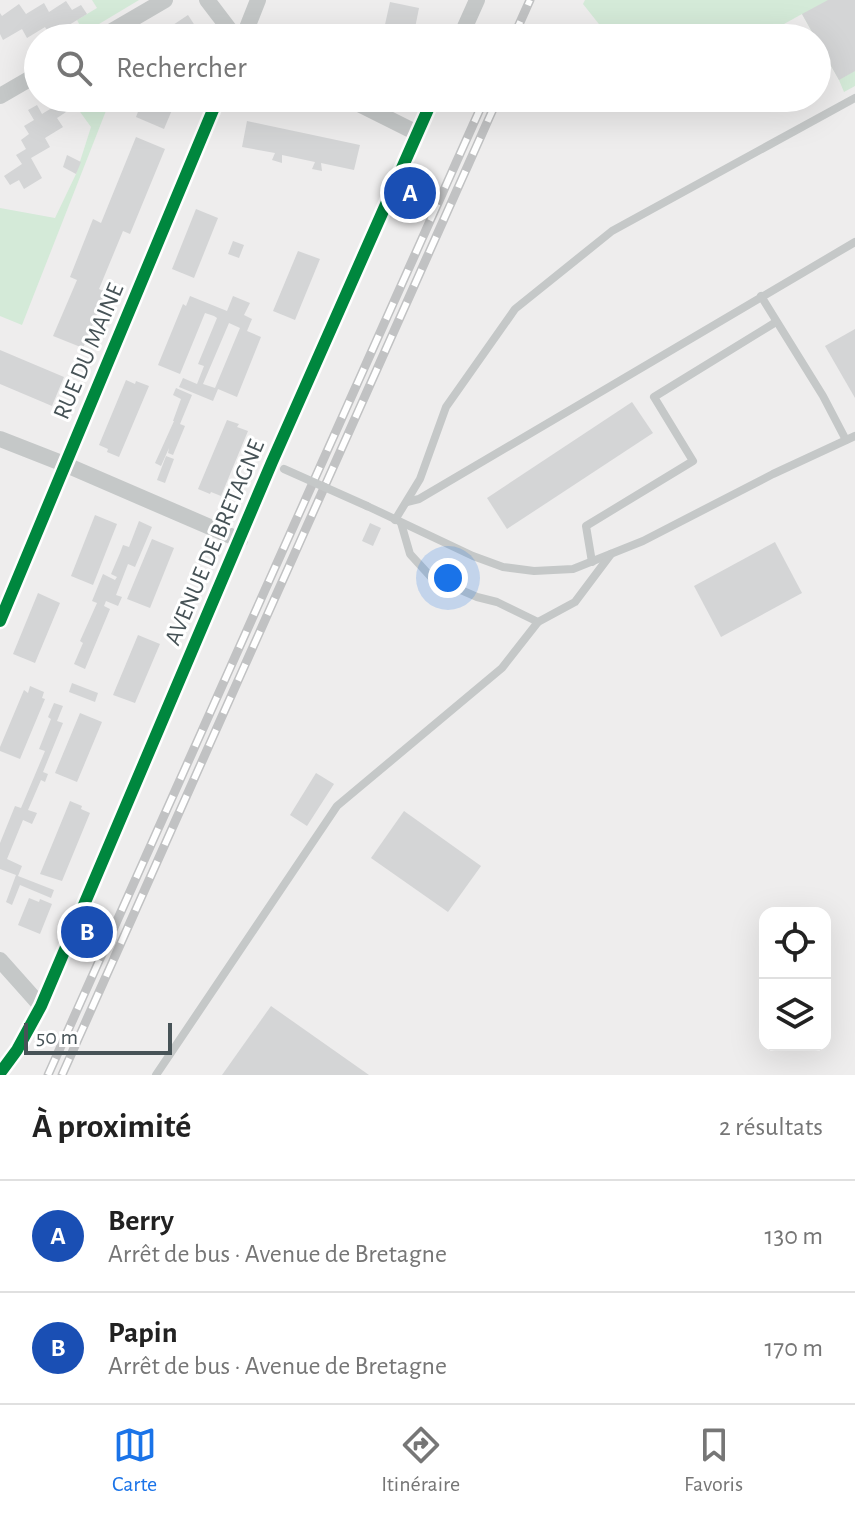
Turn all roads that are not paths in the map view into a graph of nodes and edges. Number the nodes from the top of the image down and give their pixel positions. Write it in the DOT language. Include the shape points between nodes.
graph roads {
  1 [pos="165,0"];
  2 [pos="207,0"];
  3 [pos="258,0"];
  4 [pos="477,0"];
  5 [pos="124,24"];
  6 [pos="225,24"];
  7 [pos="249,24"];
  8 [pos="466,24"];
  9 [pos="24,82"];
  10 [pos="0,96"];
  11 [pos="855,98"];
  12 [pos="831,111"];
  13 [pos="212,112"];
  14 [pos="375,112"];
  15 [pos="427,112"];
  16 [pos="829,112"];
  17 [pos="417,133"];
  18 [pos="855,242"];
  19 [pos="761,296"];
  20 [pos="776,322"];
  21 [pos="851,438"];
  22 [pos="0,439"];
  23 [pos="64,464"];
  24 [pos="278,466"];
  25 [pos="407,502"];
  26 [pos="398,521"];
  27 [pos="240,540"];
  28 [pos="611,554"];
  29 [pos="592,562"];
  30 [pos="0,621"];
  31 [pos="538,622"];
  32 [pos="0,960"];
  33 [pos="41,1006"];
  34 [pos="0,1073"];
  35 [pos="156,1075"];
  1 -- 5 [label="street"];
  2 -- 6 [label="street"];
  3 -- 7 [label="street"];
  4 -- 8 [label="street"];
  9 -- 10 [label="street"];
  11 -- 12 [label="lane"];
  13 -- 23 [label="street, RUE DU MAINE"];
  14 -- 17 [label="street"];
  15 -- 17 [label="street, AVENUE DE BRETAGNE"];
  16 -- 25 [label="lane" via="612,231 515,309 446,407"];
  17 -- 24 [label="street, AVENUE DE BRETAGNE"];
  18 -- 19 [label="lane"];
  19 -- 20 [label="lane"];
  19 -- 25 [label="lane"];
  20 -- 21 [label="lane"];
  20 -- 29 [label="lane" via="654,397 693,461 586,526"];
  21 -- 28 [label="lane"];
  22 -- 23 [label="street"];
  23 -- 27 [label="street"];
  23 -- 30 [label="street, RUE DU MAINE"];
  24 -- 26 [label="lane, bridge"];
  24 -- 27 [label="street, AVENUE DE BRETAGNE"];
  25 -- 26 [label="lane"];
  26 -- 29 [label="lane" via="503,567 573,569"];
  26 -- 31 [label="lane" via="410,554 431,577"];
  27 -- 33 [label="street, AVENUE DE BRETAGNE"];
  28 -- 29 [label="lane"];
  28 -- 31 [label="lane" via="575,602"];
  31 -- 35 [label="lane" via="502,668 337,806"];
  32 -- 33 [label="street"];
  33 -- 34 [label="street, AVENUE DE BRETAGNE"];
}
